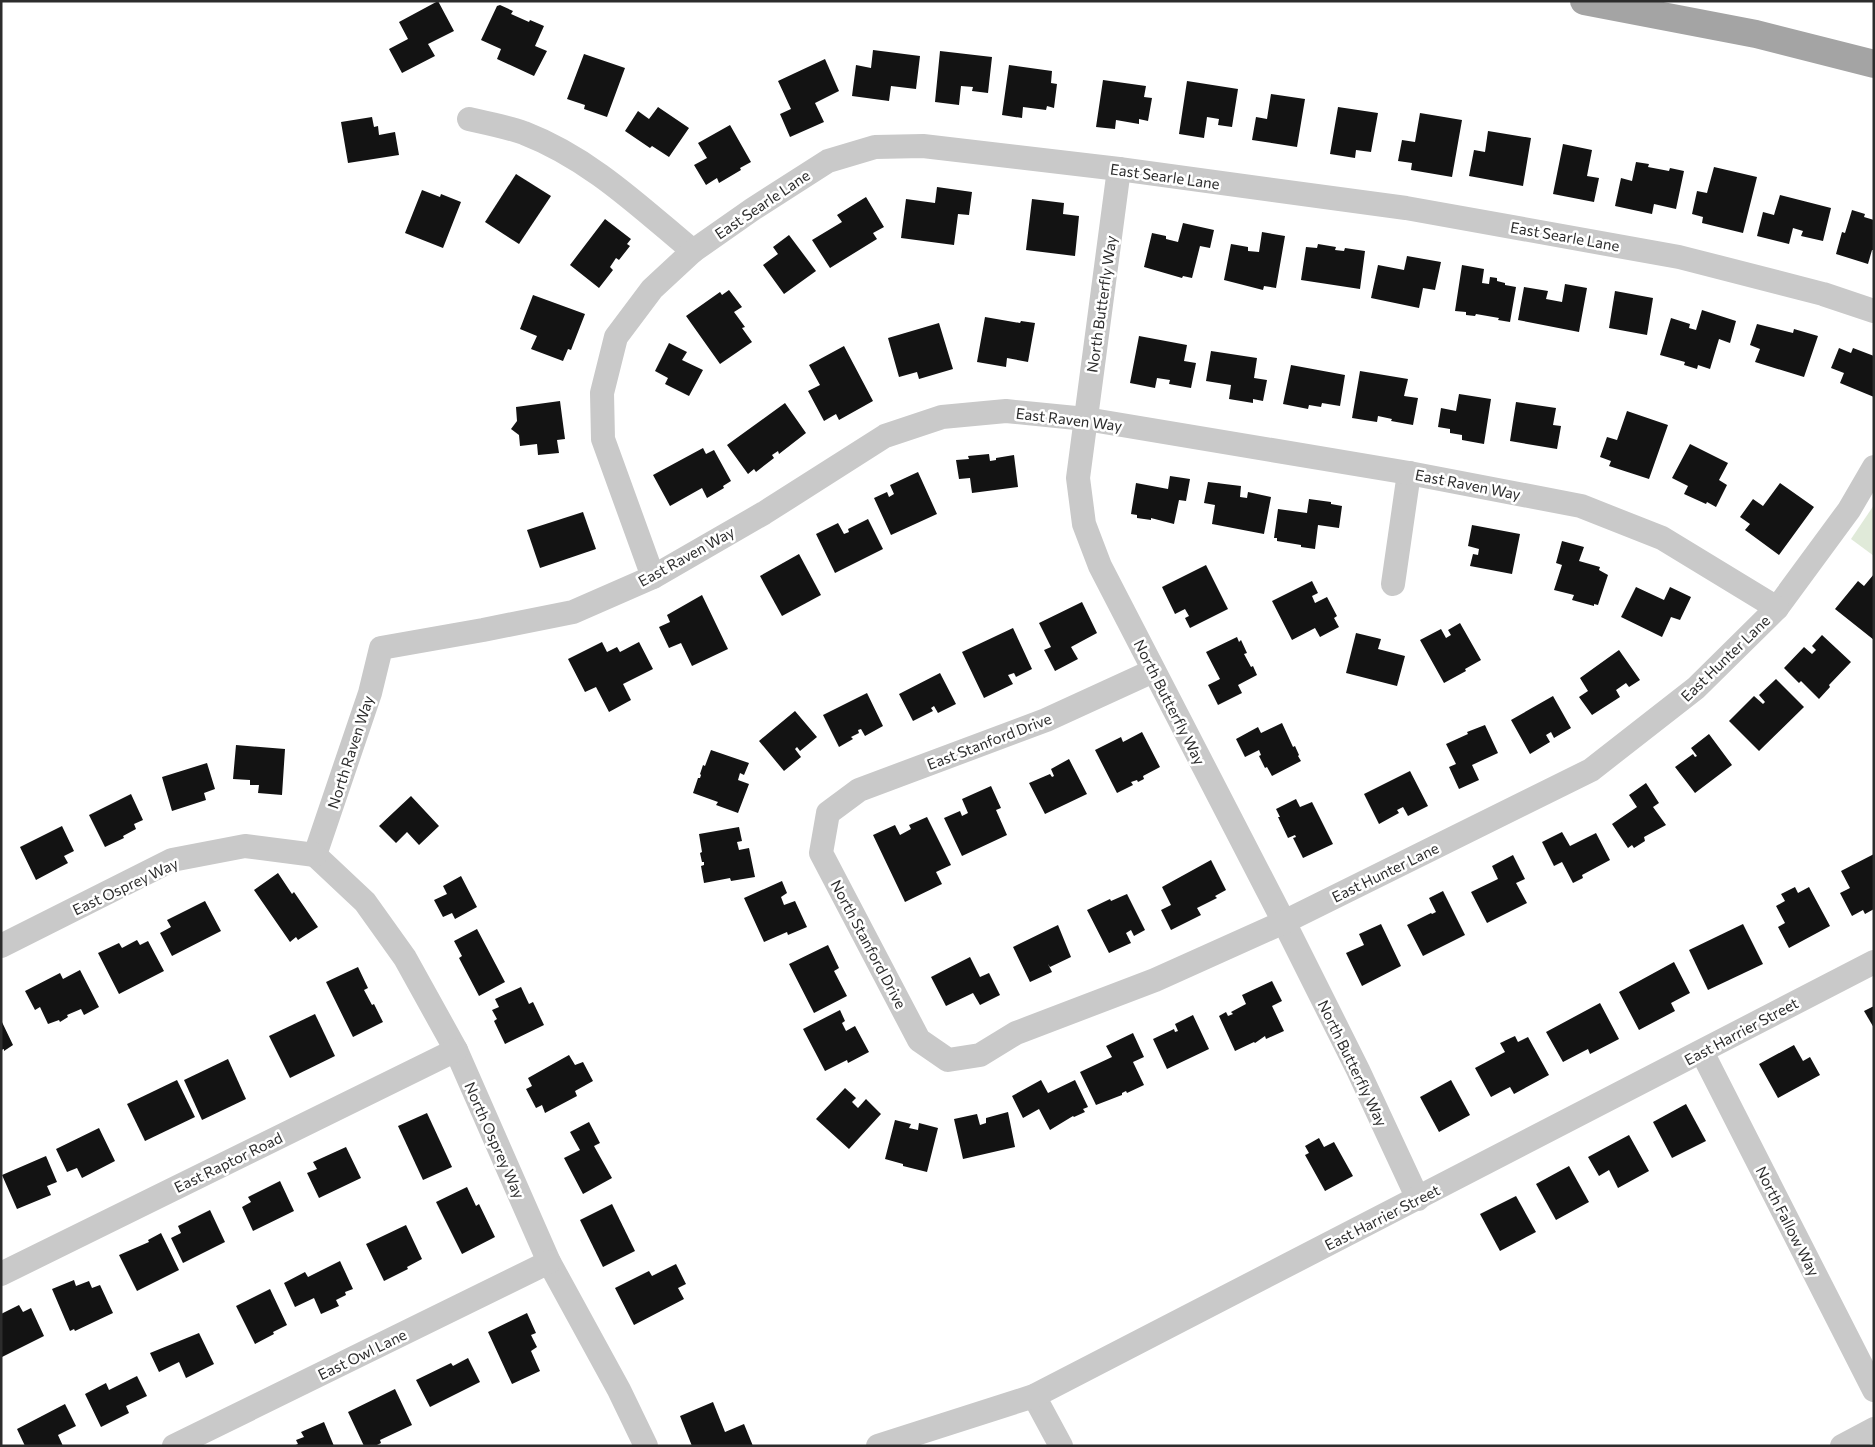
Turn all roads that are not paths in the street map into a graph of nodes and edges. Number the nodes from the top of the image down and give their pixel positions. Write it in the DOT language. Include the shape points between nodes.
graph roads {
  1 [pos="1584,1"];
  2 [pos="1874,64"];
  3 [pos="468,119"];
  4 [pos="1119,169"];
  5 [pos="693,252"];
  6 [pos="1874,311"];
  7 [pos="1086,419"];
  8 [pos="1874,467"];
  9 [pos="1409,473"];
  10 [pos="653,577"];
  11 [pos="1393,584"];
  12 [pos="1778,608"];
  13 [pos="381,648"];
  14 [pos="1153,671"];
  15 [pos="828,813"];
  16 [pos="315,855"];
  17 [pos="1284,922"];
  18 [pos="1,946"];
  19 [pos="1874,962"];
  20 [pos="456,1050"];
  21 [pos="1702,1052"];
  22 [pos="948,1060"];
  23 [pos="1418,1199"];
  24 [pos="549,1262"];
  25 [pos="1,1274"];
  26 [pos="1874,1390"];
  27 [pos="1034,1396"];
  28 [pos="1874,1429"];
  29 [pos="174,1446"];
  30 [pos="646,1446"];
  31 [pos="878,1446"];
  32 [pos="1061,1446"];
  33 [pos="1842,1446"];
  1 -- 2 [label="main road" via="1756,34"];
  3 -- 5 [label="street" via="524,133 572,156 614,184"];
  4 -- 5 [label="street, East Searle Lane" via="923,146 875,147 828,161"];
  4 -- 6 [label="street, East Searle Lane" via="1406,208 1679,257 1823,294"];
  4 -- 7 [label="street, North Butterfly Way"];
  5 -- 10 [label="street, East Searle Lane" via="652,289 616,337 602,393 603,439"];
  7 -- 9 [label="street, East Raven Way"];
  7 -- 10 [label="street, East Raven Way" via="1006,411 942,417 885,436 764,513"];
  7 -- 14 [label="street, North Butterfly Way" via="1078,478 1084,524 1100,566"];
  8 -- 12 [label="street, East Hunter Lane" via="1849,510"];
  9 -- 11 [label="street"];
  9 -- 12 [label="street, East Raven Way" via="1582,506 1662,538"];
  10 -- 13 [label="street, East Raven Way" via="573,612"];
  12 -- 17 [label="street, East Hunter Lane" via="1696,688 1591,770"];
  13 -- 16 [label="street, North Raven Way" via="370,693"];
  14 -- 15 [label="street, East Stanford Drive" via="1046,720 859,790"];
  14 -- 17 [label="street, North Butterfly Way"];
  15 -- 22 [label="street, North Stanford Drive" via="821,853 919,1040"];
  16 -- 18 [label="street, East Osprey Way" via="245,846 172,860"];
  16 -- 20 [label="street, North Osprey Way" via="365,902 405,958"];
  17 -- 22 [label="street, East Hunter Lane" via="1155,980 1016,1032 980,1055"];
  17 -- 23 [label="street, North Butterfly Way"];
  19 -- 21 [label="street, East Harrier Street"];
  20 -- 24 [label="street, North Osprey Way"];
  20 -- 25 [label="street, East Raptor Road"];
  21 -- 23 [label="street, East Harrier Street"];
  21 -- 26 [label="street, North Fallow Way"];
  23 -- 27 [label="street, East Harrier Street"];
  24 -- 29 [label="street, East Owl Lane"];
  24 -- 30 [label="street, North Osprey Way"];
  27 -- 31 [label="street, East Harrier Street"];
  27 -- 32 [label="street"];
  28 -- 33 [label="street"];
}
